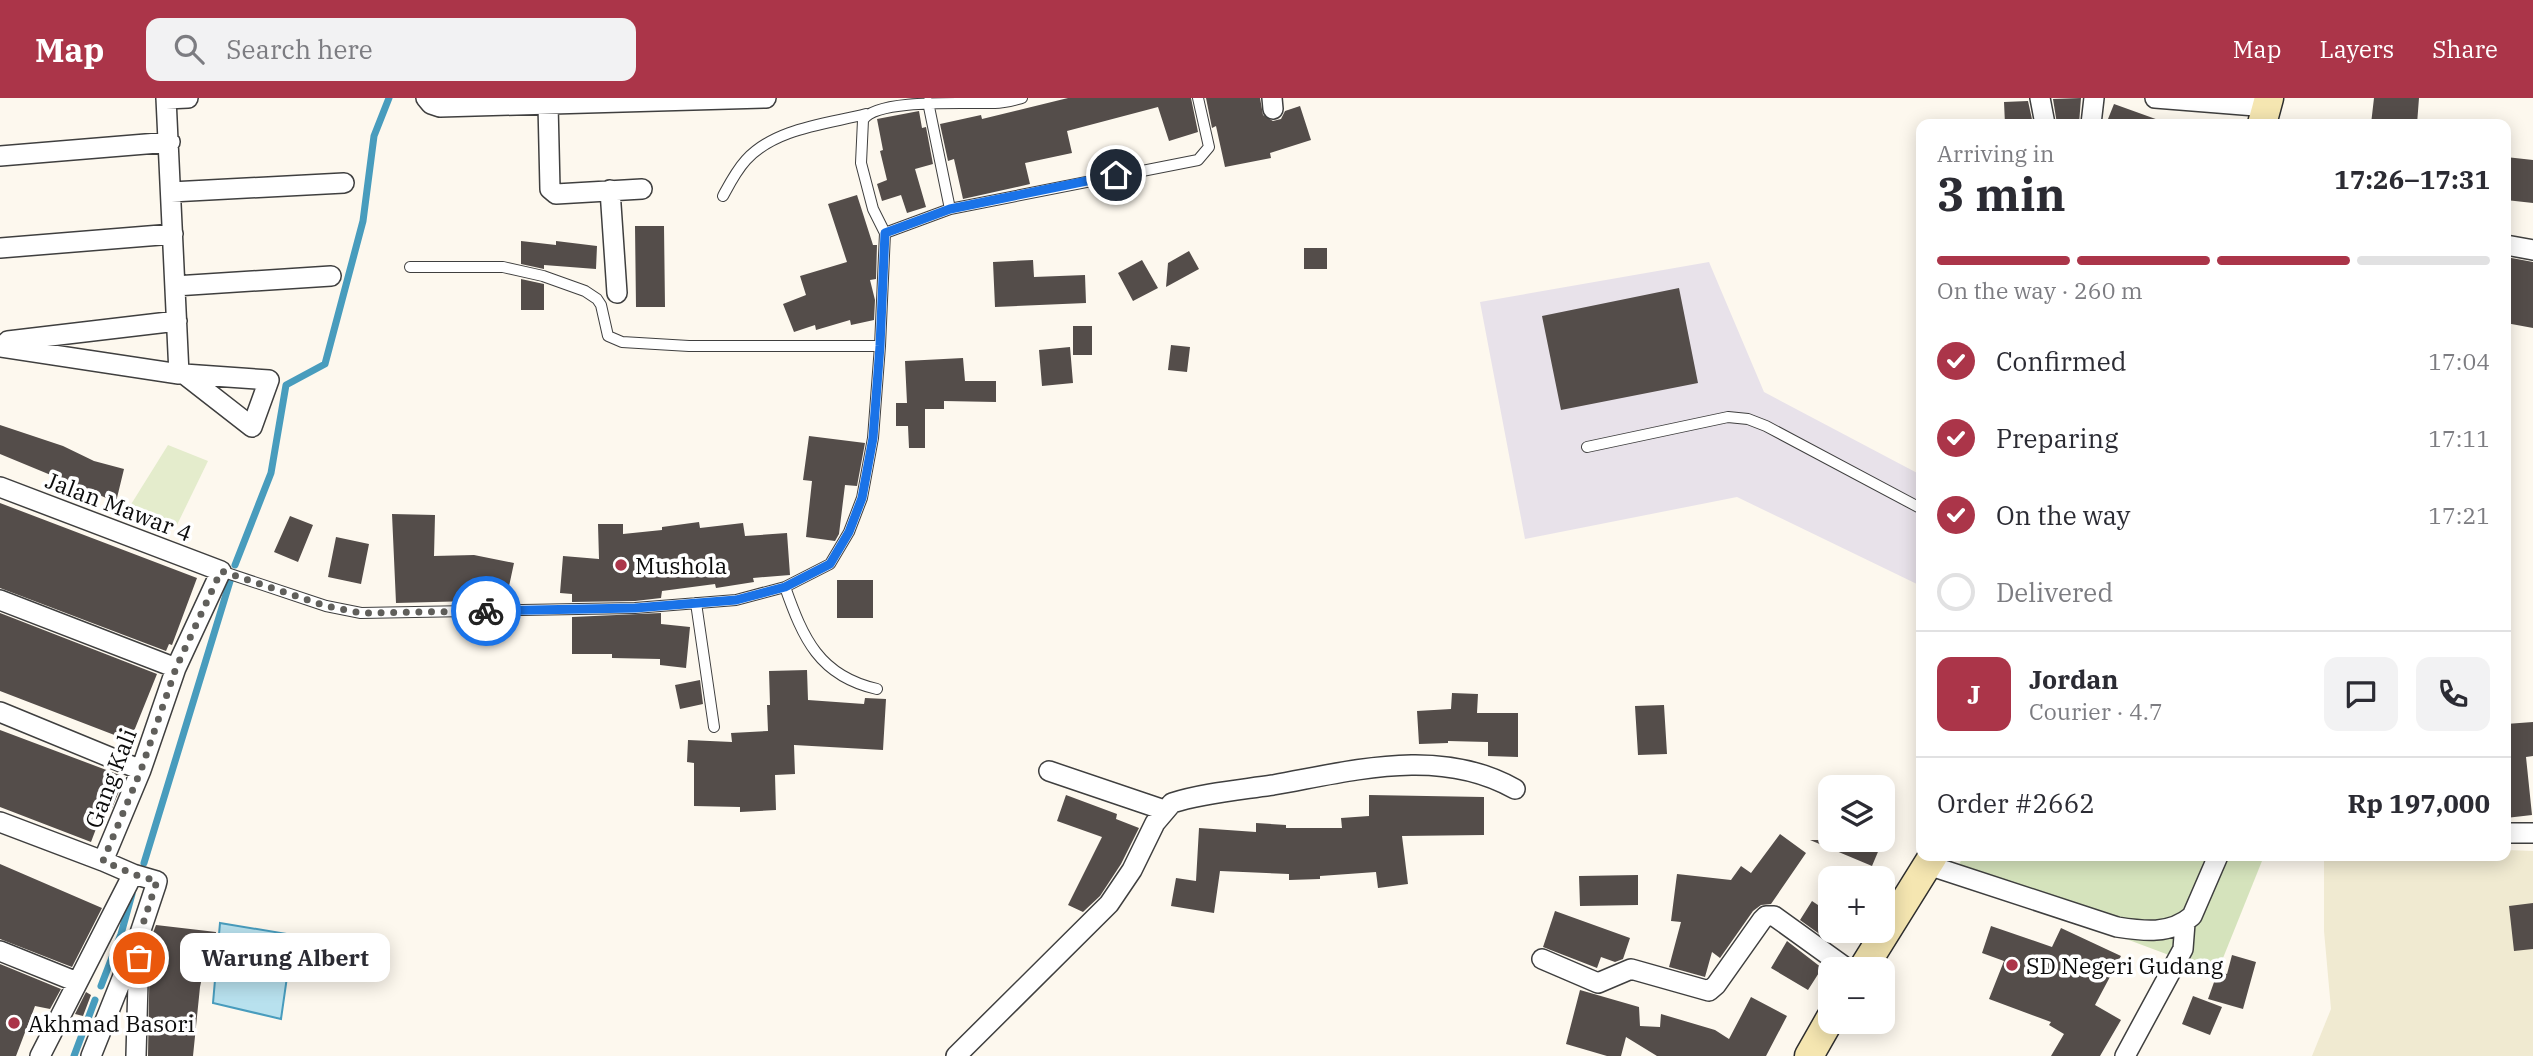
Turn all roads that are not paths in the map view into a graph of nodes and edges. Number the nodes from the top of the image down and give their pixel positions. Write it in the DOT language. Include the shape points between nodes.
graph roads {
  1 [pos="188,98"];
  2 [pos="426,98"];
  3 [pos="766,98"];
  4 [pos="1023,98"];
  5 [pos="1198,98"];
  6 [pos="2040,98"];
  7 [pos="2094,98"];
  8 [pos="2155,98"];
  9 [pos="166,99"];
  10 [pos="928,102"];
  11 [pos="548,104"];
  12 [pos="2266,110"];
  13 [pos="866,114"];
  14 [pos="2044,119"];
  15 [pos="2092,119"];
  16 [pos="170,142"];
  17 [pos="0,156"];
  18 [pos="344,183"];
  19 [pos="642,189"];
  20 [pos="610,190"];
  21 [pos="171,192"];
  22 [pos="723,196"];
  23 [pos="950,209"];
  24 [pos="885,233"];
  25 [pos="173,234"];
  26 [pos="2511,246"];
  27 [pos="0,248"];
  28 [pos="2533,250"];
  29 [pos="410,267"];
  30 [pos="331,276"];
  31 [pos="176,286"];
  32 [pos="617,293"];
  33 [pos="177,321"];
  34 [pos="0,345"];
  35 [pos="880,346"];
  36 [pos="1587,447"];
  37 [pos="0,487"];
  38 [pos="1916,506"];
  39 [pos="221,571"];
  40 [pos="785,587"];
  41 [pos="0,600"];
  42 [pos="696,603"];
  43 [pos="176,668"];
  44 [pos="877,689"];
  45 [pos="0,712"];
  46 [pos="714,727"];
  47 [pos="141,770"];
  48 [pos="1049,771"];
  49 [pos="1515,789"];
  50 [pos="1164,810"];
  51 [pos="0,821"];
  52 [pos="2511,833"];
  53 [pos="2533,833"];
  54 [pos="103,861"];
  55 [pos="1929,861"];
  56 [pos="1933,861"];
  57 [pos="2216,861"];
  58 [pos="133,874"];
  59 [pos="2185,923"];
  60 [pos="139,936"];
  61 [pos="0,951"];
  62 [pos="1831,957"];
  63 [pos="1870,957"];
  64 [pos="1542,959"];
  65 [pos="78,982"];
  66 [pos="1821,1034"];
  67 [pos="40,1056"];
  68 [pos="91,1056"];
  69 [pos="136,1056"];
  70 [pos="957,1056"];
  71 [pos="1809,1056"];
  72 [pos="2125,1056"];
  1 -- 9 [label="street"];
  2 -- 11 [label="street" via="440,107"];
  3 -- 11 [label="street"];
  4 -- 10 [label="lane" via="999,103"];
  5 -- 23 [label="lane" via="1209,147 1198,160"];
  6 -- 14 [label="street"];
  7 -- 15 [label="street"];
  8 -- 12 [label="street"];
  9 -- 16 [label="street"];
  10 -- 13 [label="lane"];
  10 -- 23 [label="lane"];
  11 -- 20 [label="street" via="550,189 556,194"];
  13 -- 22 [label="lane" via="787,134 764,145 736,172"];
  13 -- 24 [label="lane" via="861,163 873,209"];
  16 -- 17 [label="street"];
  16 -- 21 [label="street"];
  18 -- 21 [label="street"];
  19 -- 20 [label="street"];
  20 -- 32 [label="street"];
  21 -- 25 [label="street"];
  23 -- 24 [label="lane"];
  24 -- 35 [label="lane"];
  25 -- 27 [label="street"];
  25 -- 31 [label="street"];
  26 -- 28 [label="street"];
  29 -- 35 [label="lane" via="503,267 543,276 597,299 608,336 622,342"];
  30 -- 31 [label="street"];
  31 -- 33 [label="street"];
  33 -- 34 [label="street"];
  33 -- 34 [label="street" via="181,374"];
  35 -- 40 [label="lane" via="873,438 862,498 849,532 830,564"];
  36 -- 38 [label="lane" via="1728,417 1748,419"];
  37 -- 39 [label="street, Jalan Mawar 4"];
  39 -- 42 [label="lane" via="361,613"];
  39 -- 43 [label="street, Gang Kali"];
  40 -- 42 [label="lane" via="736,600"];
  40 -- 44 [label="lane" via="814,653 846,679"];
  41 -- 43 [label="street"];
  42 -- 46 [label="lane"];
  43 -- 47 [label="street, Gang Kali"];
  45 -- 47 [label="street"];
  47 -- 54 [label="street, Gang Kali"];
  48 -- 50 [label="street"];
  49 -- 50 [label="street" via="1494,777 1458,767 1372,767 1181,801"];
  50 -- 70 [label="street" via="1109,904"];
  51 -- 54 [label="street"];
  52 -- 53 [label="street"];
  54 -- 58 [label="street, Gang Kali"];
  55 -- 63 [label="street"];
  56 -- 59 [label="street" via="2117,927 2149,931"];
  57 -- 59 [label="street" via="2199,904"];
  58 -- 60 [label="street, Gang Kali" via="157,881"];
  58 -- 65 [label="street"];
  59 -- 72 [label="street" via="2183,949"];
  60 -- 68 [label="street"];
  60 -- 69 [label="street"];
  61 -- 65 [label="street"];
  62 -- 64 [label="street" via="1774,916 1766,916 1709,991 1631,969 1598,983"];
  65 -- 67 [label="street"];
  66 -- 71 [label="street"];
}
